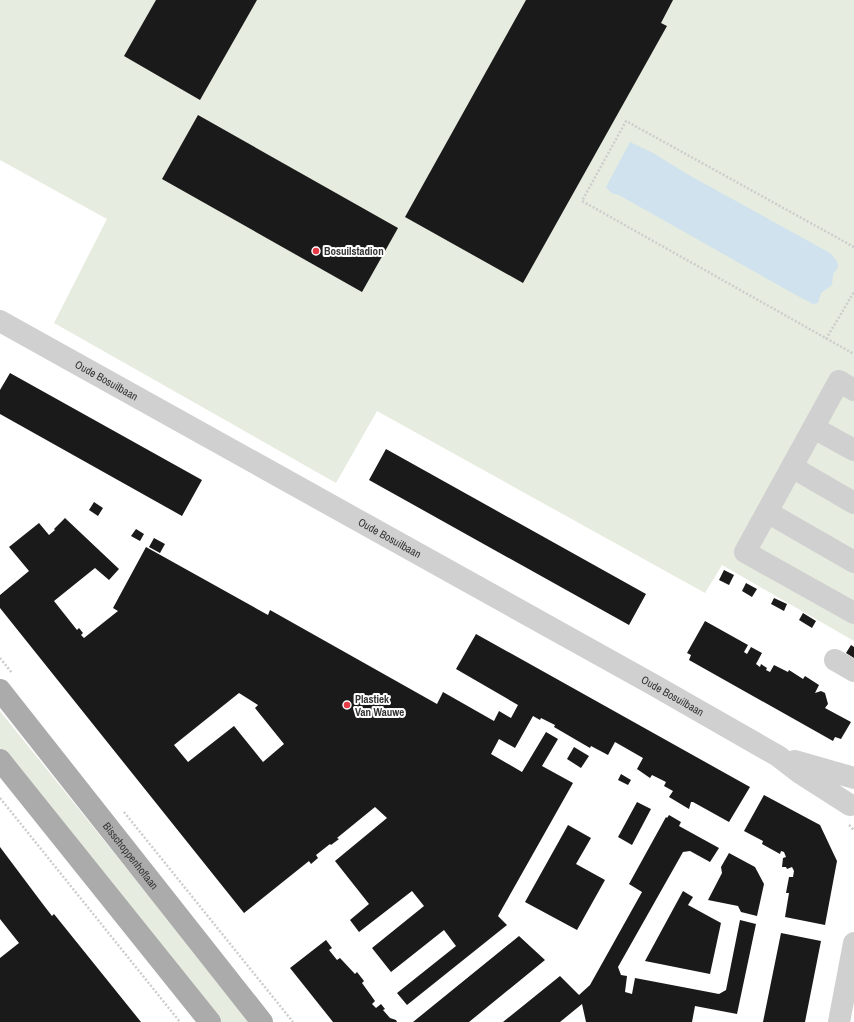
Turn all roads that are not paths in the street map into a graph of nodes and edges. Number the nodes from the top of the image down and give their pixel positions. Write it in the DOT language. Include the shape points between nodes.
graph roads {
  1 [pos="0,321"];
  2 [pos="854,390"];
  3 [pos="814,428"];
  4 [pos="854,450"];
  5 [pos="792,467"];
  6 [pos="854,503"];
  7 [pos="767,512"];
  8 [pos="854,562"];
  9 [pos="854,613"];
  10 [pos="835,660"];
  11 [pos="854,671"];
  12 [pos="8,684"];
  13 [pos="778,756"];
  14 [pos="0,760"];
  15 [pos="854,778"];
  16 [pos="854,781"];
  17 [pos="852,808"];
  18 [pos="854,943"];
  19 [pos="210,1022"];
  20 [pos="262,1022"];
  21 [pos="839,1022"];
  1 -- 13 [label="street, Oude Bosuilbaan"];
  2 -- 3 [label="street" via="839,381"];
  3 -- 4 [label="street"];
  3 -- 5 [label="street"];
  5 -- 6 [label="street"];
  5 -- 7 [label="street"];
  7 -- 8 [label="street"];
  7 -- 9 [label="street" via="745,552"];
  10 -- 11 [label="street"];
  12 -- 20 [label="main road, Bisschoppenhoflaan"];
  13 -- 15 [label="street, Oude Bosuilbaan"];
  13 -- 17 [label="street, Oude Bosuilbaan"];
  14 -- 19 [label="main road"];
  16 -- 17 [label="street" via="851,790"];
  18 -- 21 [label="street"];
}
